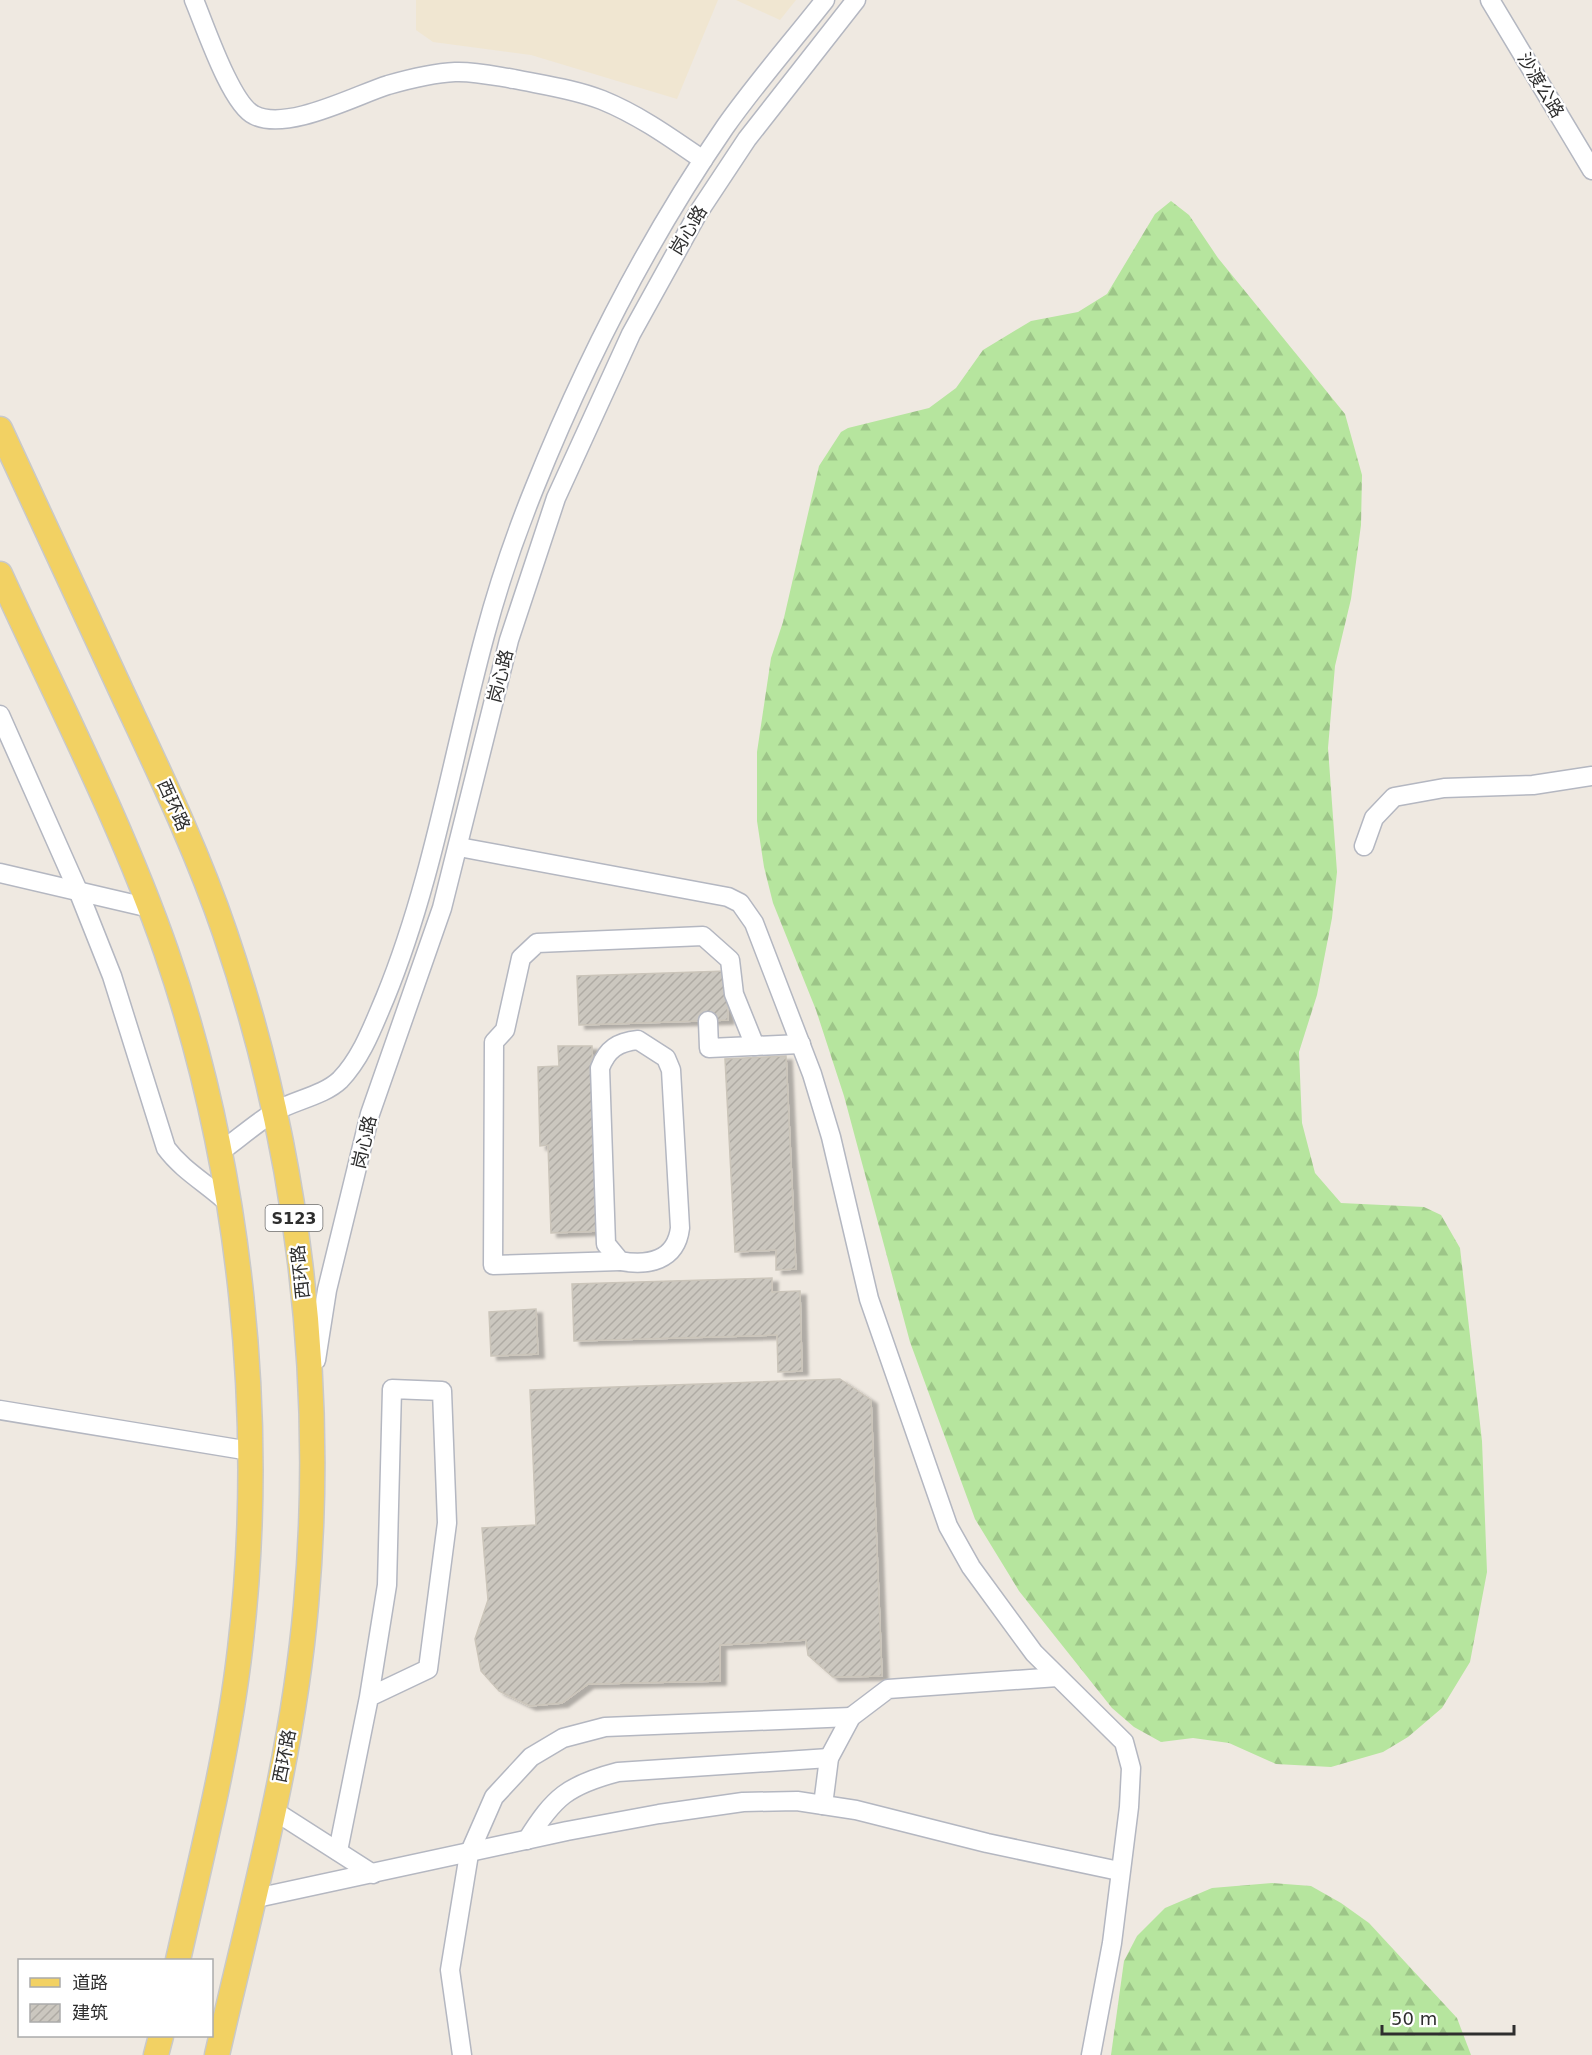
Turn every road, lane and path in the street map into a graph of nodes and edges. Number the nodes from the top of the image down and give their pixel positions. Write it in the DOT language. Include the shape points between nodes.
graph roads {
  1 [pos="194,0"];
  2 [pos="825,0"];
  3 [pos="856,0"];
  4 [pos="1490,0"];
  5 [pos="704,160"];
  6 [pos="1592,171"];
  7 [pos="0,429"];
  8 [pos="0,574"];
  9 [pos="0,715"];
  10 [pos="1592,776"];
  11 [pos="1364,846"];
  12 [pos="459,848"];
  13 [pos="0,873"];
  14 [pos="79,893"];
  15 [pos="150,908"];
  16 [pos="708,1021"];
  17 [pos="801,1044"];
  18 [pos="755,1046"];
  19 [pos="275,1112"];
  20 [pos="220,1152"];
  21 [pos="229,1204"];
  22 [pos="620,1261"];
  23 [pos="0,1410"];
  24 [pos="311,1422"];
  25 [pos="250,1450"];
  26 [pos="1058,1677"];
  27 [pos="369,1697"];
  28 [pos="851,1717"];
  29 [pos="830,1758"];
  30 [pos="823,1805"];
  31 [pos="273,1810"];
  32 [pos="527,1840"];
  33 [pos="338,1851"];
  34 [pos="469,1854"];
  35 [pos="1119,1871"];
  36 [pos="373,1874"];
  37 [pos="252,1899"];
  38 [pos="178,1959"];
  39 [pos="161,2037"];
  40 [pos="156,2055"];
  41 [pos="218,2055"];
  42 [pos="462,2055"];
  43 [pos="1091,2055"];
  1 -- 5 [label="street" via="238,103 254,115 267,119 310,114 387,85 456,72 476,74 560,88 601,100 657,129"];
  2 -- 5 [label="street, 岗心路" via="727,124"];
  3 -- 12 [label="street, 岗心路" via="747,139 698,213 661,275 600,398 556,498 509,640"];
  4 -- 6 [label="street, 沙渡公路"];
  5 -- 19 [label="street, 岗心路" via="640,264 578,388 534,489 485,633 419,901 367,1041 332,1086"];
  7 -- 19 [label="main road, 西环路 / S123" via="208,886 250,1010"];
  8 -- 15 [label="main road"];
  9 -- 14 [label="street"];
  10 -- 11 [label="street" via="1533,785 1444,788 1394,797 1374,818"];
  12 -- 17 [label="street" via="728,897 740,903 754,923"];
  12 -- 24 [label="street, 岗心路" via="370,1114 327,1290"];
  13 -- 14 [label="street"];
  14 -- 15 [label="street"];
  14 -- 21 [label="street" via="112,976 166,1148 177,1163"];
  15 -- 20 [label="main road" via="193,1038"];
  16 -- 18 [label="street" via="709,1048"];
  17 -- 18 [label="street"];
  17 -- 26 [label="street" via="831,1137 869,1299 941,1508 971,1567 1034,1653"];
  18 -- 22 [label="street" via="734,994 730,960 703,936 537,943 521,958 505,1030 494,1042 493,1265"];
  19 -- 20 [label="street, 岗心路"];
  19 -- 24 [label="main road, 西环路 / S123" via="299,1261"];
  20 -- 21 [label="main road"];
  21 -- 25 [label="main road" via="243,1327"];
  22 -- 22 [label="street" via="641,1265 658,1260 672,1250 680,1228 672,1070 666,1058 638,1040 622,1042 611,1049 600,1068 606,1244"];
  23 -- 25 [label="street"];
  24 -- 31 [label="main road, 西环路 / S123" via="306,1606 293,1714"];
  25 -- 38 [label="main road" via="249,1556 240,1652 223,1756"];
  26 -- 28 [label="street" via="888,1689"];
  26 -- 35 [label="street" via="1124,1742 1131,1768"];
  27 -- 27 [label="street" via="387,1585 392,1389 442,1391 447,1523 428,1670"];
  27 -- 33 [label="street"];
  28 -- 29 [label="street"];
  28 -- 34 [label="street" via="605,1727 563,1738 531,1757 494,1797"];
  29 -- 30 [label="street"];
  29 -- 32 [label="street" via="618,1772 595,1778 567,1790 546,1809"];
  30 -- 32 [label="street" via="798,1801 742,1802"];
  30 -- 35 [label="street"];
  31 -- 33 [label="street"];
  31 -- 37 [label="main road, 西环路 / S123"];
  32 -- 34 [label="street"];
  33 -- 36 [label="street"];
  34 -- 36 [label="street"];
  34 -- 42 [label="street" via="450,1970"];
  35 -- 43 [label="street" via="1112,1943"];
  36 -- 37 [label="street"];
  37 -- 41 [label="main road, 西环路 / S123"];
  39 -- 40 [label="main road"];
}
